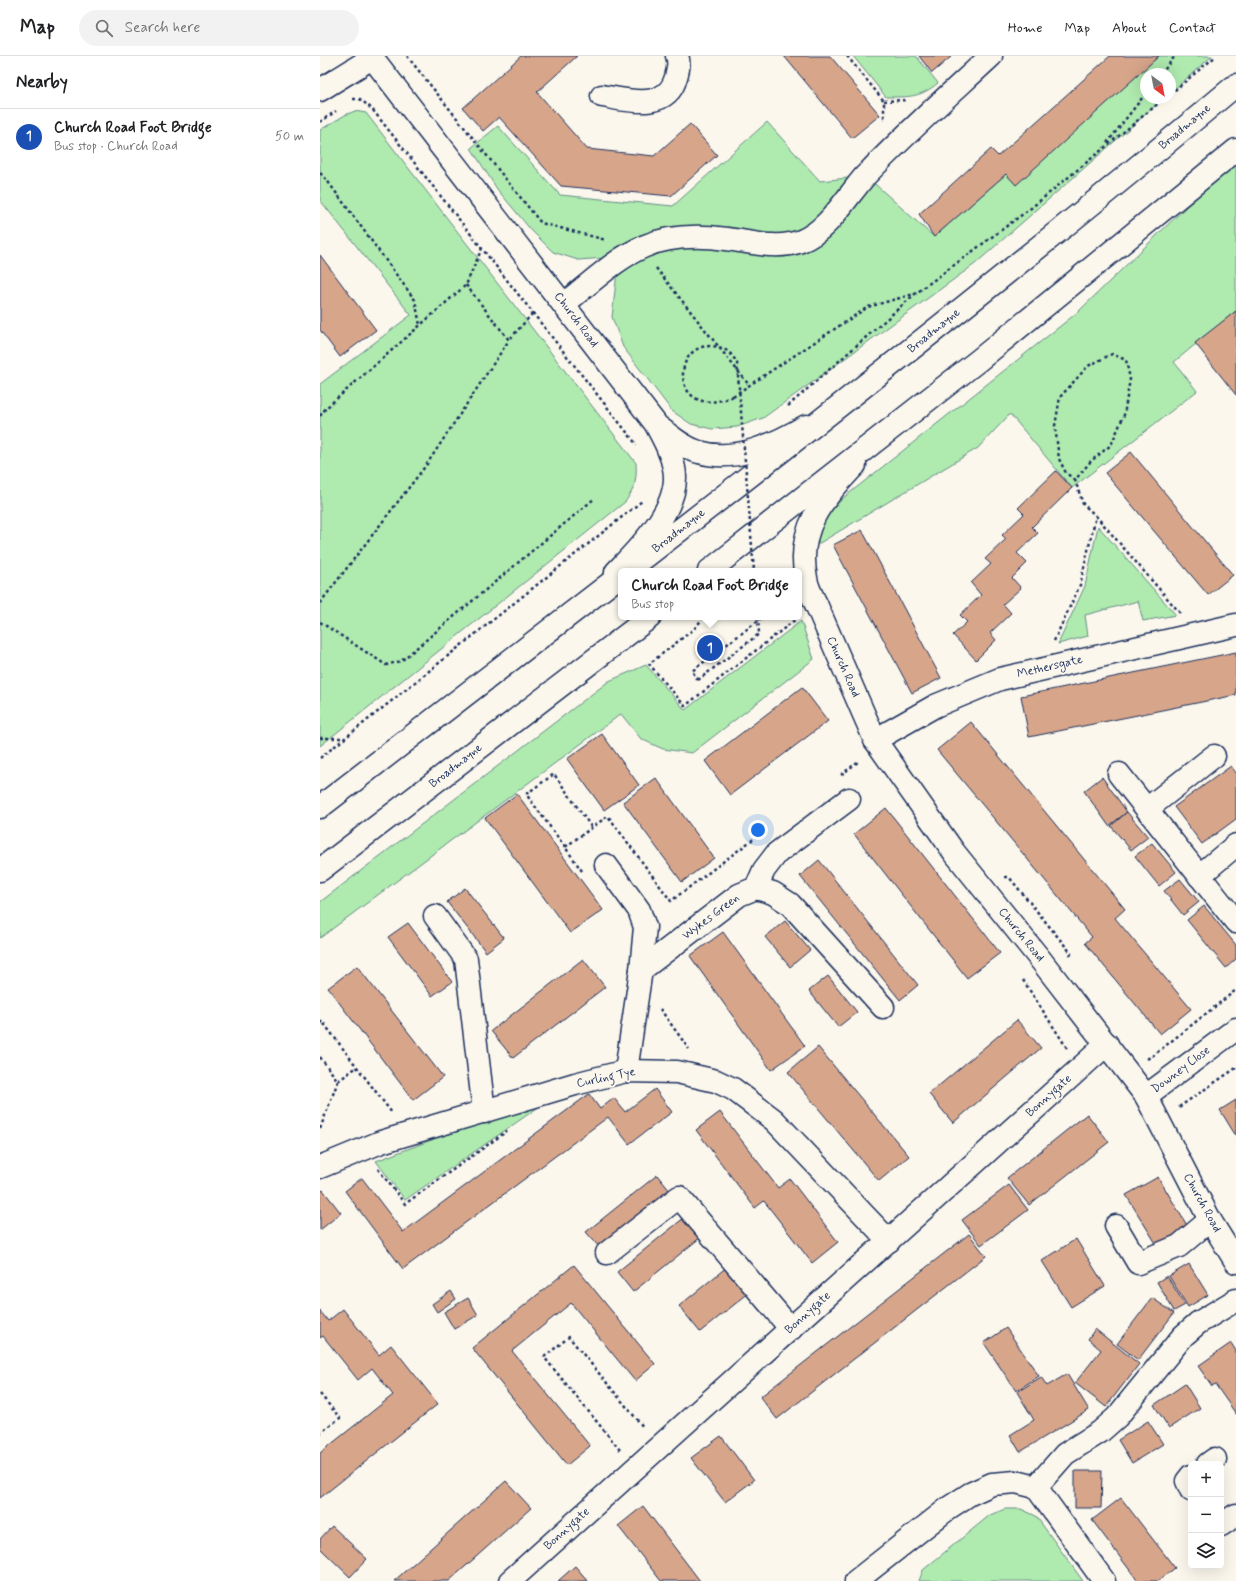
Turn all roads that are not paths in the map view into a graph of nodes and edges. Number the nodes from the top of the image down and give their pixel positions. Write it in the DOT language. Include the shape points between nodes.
graph roads {
  1 [pos="677,56"];
  2 [pos="991,56"];
  3 [pos="372,57"];
  4 [pos="1236,85"];
  5 [pos="320,90"];
  6 [pos="602,96"];
  7 [pos="1236,150"];
  8 [pos="564,304"];
  9 [pos="840,407"];
  10 [pos="655,423"];
  11 [pos="878,440"];
  12 [pos="620,568"];
  13 [pos="630,568"];
  14 [pos="713,568"];
  15 [pos="618,570"];
  16 [pos="618,577"];
  17 [pos="595,595"];
  18 [pos="802,595"];
  19 [pos="807,611"];
  20 [pos="646,620"];
  21 [pos="1236,625"];
  22 [pos="876,740"];
  23 [pos="1214,756"];
  24 [pos="1119,774"];
  25 [pos="849,799"];
  26 [pos="320,807"];
  27 [pos="1147,809"];
  28 [pos="1236,845"];
  29 [pos="606,865"];
  30 [pos="320,870"];
  31 [pos="1199,876"];
  32 [pos="756,888"];
  33 [pos="435,916"];
  34 [pos="1236,922"];
  35 [pos="641,970"];
  36 [pos="882,1007"];
  37 [pos="1236,1029"];
  38 [pos="1107,1044"];
  39 [pos="626,1071"];
  40 [pos="1146,1096"];
  41 [pos="484,1112"];
  42 [pos="320,1167"];
  43 [pos="1210,1220"];
  44 [pos="1116,1226"];
  45 [pos="889,1241"];
  46 [pos="607,1253"];
  47 [pos="1236,1262"];
  48 [pos="1236,1300"];
  49 [pos="791,1329"];
  50 [pos="1036,1487"];
  51 [pos="1236,1515"];
  52 [pos="1224,1523"];
  53 [pos="510,1581"];
  54 [pos="856,1581"];
  55 [pos="1104,1581"];
  1 -- 6 [label="street" via="678,70 675,81 669,90 658,98 641,103"];
  2 -- 8 [label="street" via="866,176 829,222 803,240 773,246 681,236 651,242 625,256"];
  3 -- 5 [label="street"];
  3 -- 8 [label="street, Church Road"];
  4 -- 9 [label="street, Broadmayne"];
  7 -- 11 [label="street"];
  8 -- 10 [label="street, Church Road"];
  9 -- 10 [label="street" via="759,449 733,454 712,455 698,452 677,442"];
  9 -- 13 [label="street, Broadmayne"];
  10 -- 12 [label="street, Church Road" via="669,449 675,469 671,499 662,518"];
  11 -- 14 [label="street"];
  11 -- 19 [label="street, Church Road" via="822,503 808,527 803,556"];
  15 -- 17 [label="street, Church Road"];
  16 -- 17 [label="street"];
  17 -- 26 [label="street"];
  18 -- 19 [label="street, Church Road"];
  19 -- 22 [label="street, Church Road"];
  20 -- 30 [label="street, Broadmayne"];
  21 -- 22 [label="street, Methersgate" via="1000,679 935,706"];
  22 -- 38 [label="street, Church Road" via="954,852"];
  23 -- 27 [label="street"];
  24 -- 27 [label="street"];
  25 -- 32 [label="street" via="777,853 764,870"];
  27 -- 31 [label="street"];
  28 -- 31 [label="street"];
  29 -- 35 [label="street" via="639,910 642,918 645,933"];
  31 -- 34 [label="street"];
  32 -- 35 [label="street, Wykes Green" via="739,896"];
  32 -- 36 [label="street" via="773,893 790,904"];
  33 -- 41 [label="street" via="466,959"];
  35 -- 39 [label="street"];
  37 -- 40 [label="street, Downey Close"];
  38 -- 40 [label="street, Church Road"];
  38 -- 45 [label="street, Bonnygate"];
  39 -- 41 [label="street, Curling Tye"];
  39 -- 45 [label="street, Curling Tye" via="650,1070 698,1076 721,1084 749,1100 774,1120"];
  40 -- 43 [label="street, Church Road"];
  41 -- 42 [label="street, Curling Tye" via="381,1142"];
  43 -- 44 [label="street" via="1179,1246 1138,1263"];
  43 -- 47 [label="street, Church Road"];
  45 -- 49 [label="street, Bonnygate"];
  46 -- 49 [label="street" via="679,1197"];
  48 -- 50 [label="street" via="1198,1323 1183,1336 1117,1417 1100,1432 1065,1454"];
  49 -- 53 [label="street, Bonnygate"];
  50 -- 54 [label="street" via="1016,1482 992,1484 970,1494"];
  50 -- 55 [label="street"];
  51 -- 52 [label="street"];
}
